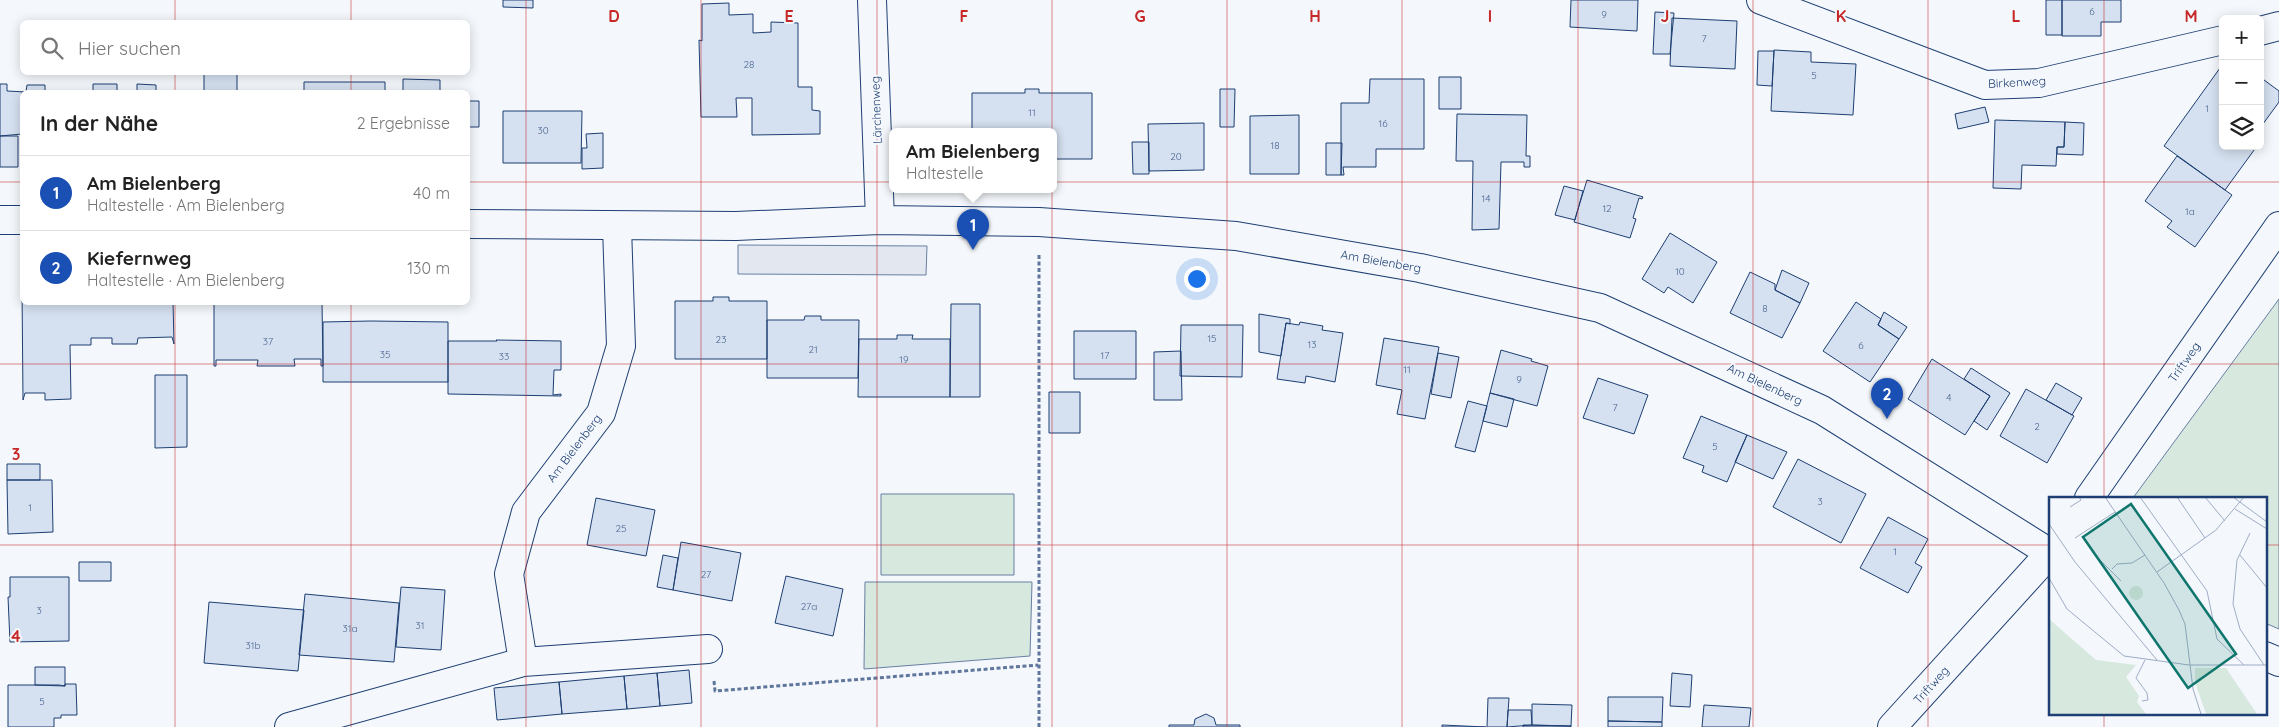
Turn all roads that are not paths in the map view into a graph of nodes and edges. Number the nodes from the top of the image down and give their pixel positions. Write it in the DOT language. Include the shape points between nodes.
graph roads {
  1 [pos="872,0"];
  2 [pos="1761,0"];
  3 [pos="2279,26"];
  4 [pos="2264,30"];
  5 [pos="2219,41"];
  6 [pos="0,220"];
  7 [pos="20,220"];
  8 [pos="880,220"];
  9 [pos="470,224"];
  10 [pos="2279,226"];
  11 [pos="617,227"];
  12 [pos="2090,497"];
  13 [pos="2049,552"];
  14 [pos="2049,554"];
  15 [pos="708,649"];
  16 [pos="2266,656"];
  17 [pos="524,662"];
  18 [pos="2279,662"];
  19 [pos="289,727"];
  20 [pos="1892,727"];
  1 -- 8 [label="street, Lärchenweg"];
  2 -- 5 [label="street, Birkenweg" via="1985,85 2039,83"];
  3 -- 4 [label="street"];
  6 -- 7 [label="street"];
  8 -- 11 [label="street, Am Bielenberg"];
  8 -- 13 [label="street, Am Bielenberg" via="1039,222 1236,236 1420,268 1600,308 1822,410"];
  9 -- 11 [label="street, Am Bielenberg"];
  10 -- 12 [label="street, Triftweg"];
  11 -- 17 [label="street, Am Bielenberg" via="621,346 601,414 526,512 509,574"];
  14 -- 20 [label="street, Triftweg"];
  15 -- 17 [label="street"];
  16 -- 18 [label="street"];
  17 -- 19 [label="street"];
}
